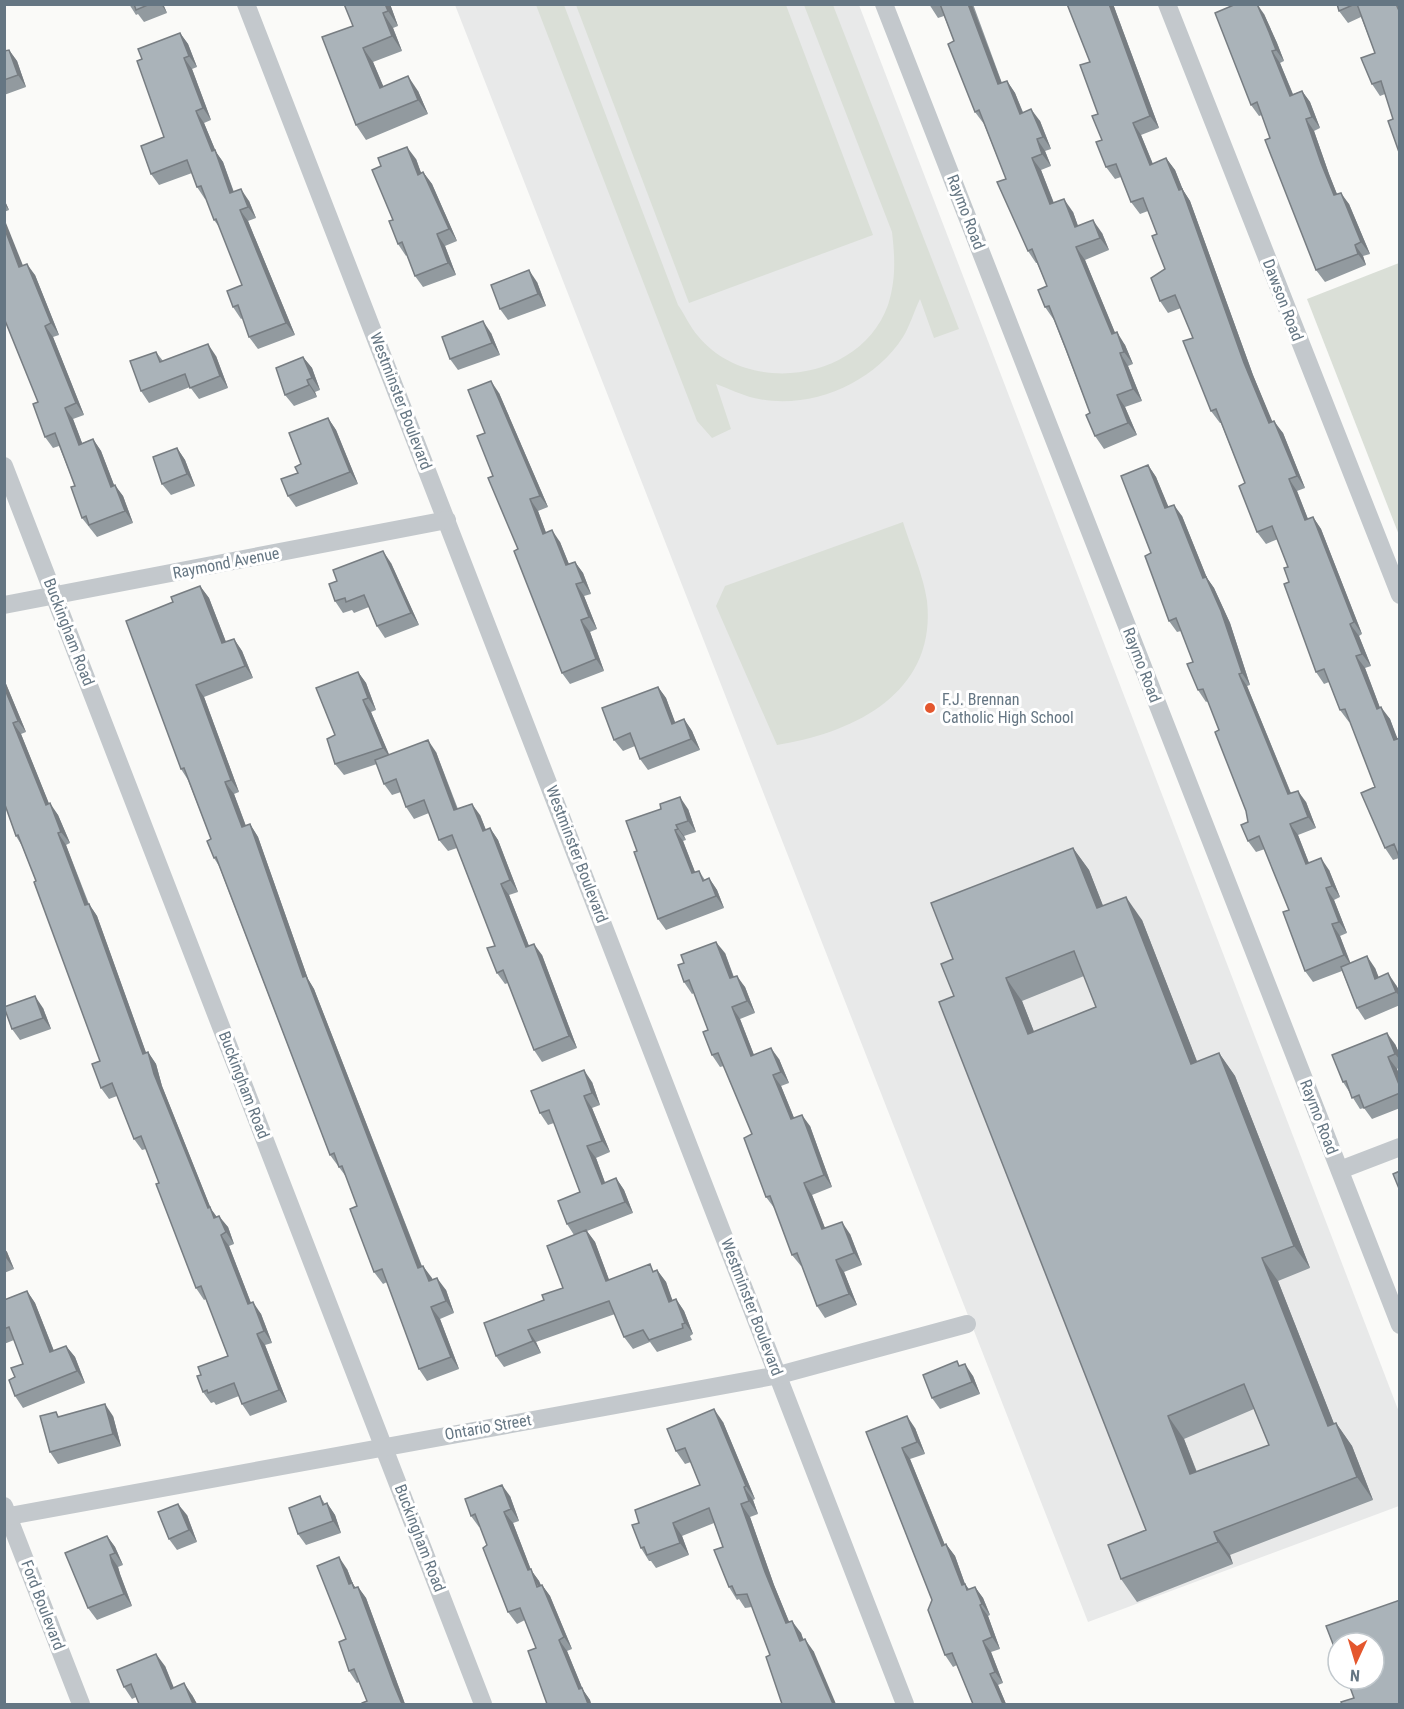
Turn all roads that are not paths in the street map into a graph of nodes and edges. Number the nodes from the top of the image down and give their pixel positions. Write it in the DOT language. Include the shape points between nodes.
graph roads {
  1 [pos="246,4"];
  2 [pos="884,4"];
  3 [pos="1167,4"];
  4 [pos="4,466"];
  5 [pos="447,520"];
  6 [pos="55,595"];
  7 [pos="1400,595"];
  8 [pos="4,605"];
  9 [pos="1400,1147"];
  10 [pos="1340,1170"];
  11 [pos="967,1324"];
  12 [pos="1400,1325"];
  13 [pos="779,1375"];
  14 [pos="384,1446"];
  15 [pos="6,1513"];
  16 [pos="81,1704"];
  17 [pos="483,1704"];
  18 [pos="905,1704"];
  1 -- 5 [label="street, Westminster Boulevard"];
  2 -- 10 [label="street, Raymo Road"];
  3 -- 7 [label="street, Dawson Road"];
  4 -- 6 [label="street, Buckingham Road"];
  5 -- 6 [label="street, Raymond Avenue"];
  5 -- 13 [label="street, Westminster Boulevard"];
  6 -- 8 [label="street, Raymond Avenue"];
  6 -- 14 [label="street, Buckingham Road"];
  9 -- 10 [label="street"];
  10 -- 12 [label="street, Raymo Road"];
  11 -- 13 [label="street, Ontario Street"];
  13 -- 14 [label="street, Ontario Street"];
  13 -- 18 [label="street, Westminster Boulevard"];
  14 -- 15 [label="street, Ontario Street"];
  14 -- 17 [label="street, Buckingham Road"];
  15 -- 16 [label="street, Ford Boulevard"];
}
